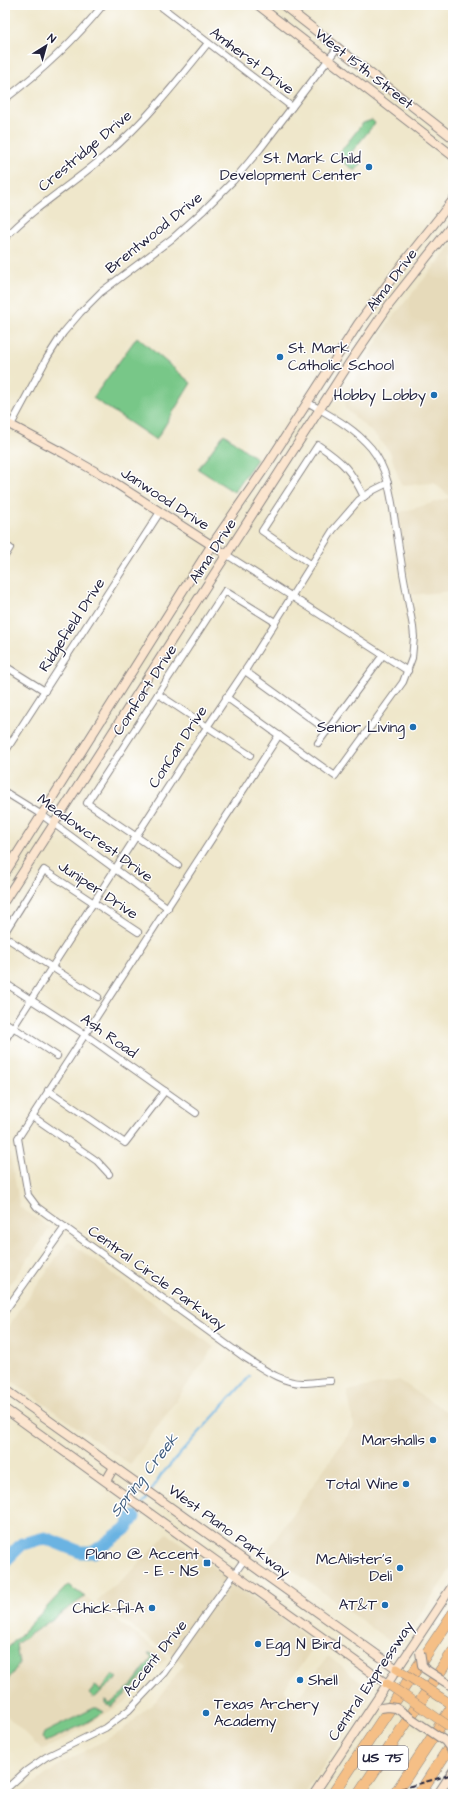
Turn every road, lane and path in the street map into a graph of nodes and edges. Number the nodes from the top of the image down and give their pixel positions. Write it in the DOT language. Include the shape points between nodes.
graph roads {
  1 [pos="103,5"];
  2 [pos="159,5"];
  3 [pos="258,5"];
  4 [pos="283,5"];
  5 [pos="208,43"];
  6 [pos="338,47"];
  7 [pos="328,60"];
  8 [pos="5,99"];
  9 [pos="292,107"];
  10 [pos="453,138"];
  11 [pos="453,156"];
  12 [pos="453,200"];
  13 [pos="453,224"];
  14 [pos="5,238"];
  15 [pos="404,262"];
  16 [pos="415,271"];
  17 [pos="307,402"];
  18 [pos="320,409"];
  19 [pos="8,423"];
  20 [pos="388,483"];
  21 [pos="364,497"];
  22 [pos="160,512"];
  23 [pos="211,546"];
  24 [pos="10,548"];
  25 [pos="227,555"];
  26 [pos="5,556"];
  27 [pos="312,565"];
  28 [pos="292,596"];
  29 [pos="275,622"];
  30 [pos="383,655"];
  31 [pos="5,666"];
  32 [pos="244,670"];
  33 [pos="408,671"];
  34 [pos="44,691"];
  35 [pos="158,694"];
  36 [pos="226,697"];
  37 [pos="207,727"];
  38 [pos="328,731"];
  39 [pos="279,734"];
  40 [pos="318,743"];
  41 [pos="5,752"];
  42 [pos="250,755"];
  43 [pos="5,792"];
  44 [pos="42,815"];
  45 [pos="54,824"];
  46 [pos="136,836"];
  47 [pos="178,865"];
  48 [pos="115,868"];
  49 [pos="5,872"];
  50 [pos="5,900"];
  51 [pos="93,902"];
  52 [pos="168,908"];
  53 [pos="5,932"];
  54 [pos="138,932"];
  55 [pos="5,937"];
  56 [pos="51,968"];
  57 [pos="5,983"];
  58 [pos="98,997"];
  59 [pos="31,1000"];
  60 [pos="5,1022"];
  61 [pos="13,1027"];
  62 [pos="84,1034"];
  63 [pos="5,1040"];
  64 [pos="57,1056"];
  65 [pos="48,1090"];
  66 [pos="165,1091"];
  67 [pos="196,1113"];
  68 [pos="32,1116"];
  69 [pos="109,1174"];
  70 [pos="65,1227"];
  71 [pos="5,1311"];
  72 [pos="331,1381"];
  73 [pos="5,1389"];
  74 [pos="5,1408"];
  75 [pos="114,1467"];
  76 [pos="106,1481"];
  77 [pos="244,1560"];
  78 [pos="235,1573"];
  79 [pos="453,1585"];
  80 [pos="453,1614"];
  81 [pos="421,1634"];
  82 [pos="453,1652"];
  83 [pos="401,1671"];
  84 [pos="391,1687"];
  85 [pos="453,1687"];
  86 [pos="453,1706"];
  87 [pos="363,1721"];
  88 [pos="453,1729"];
  89 [pos="453,1742"];
  90 [pos="453,1752"];
  91 [pos="453,1770"];
  92 [pos="5,1790"];
  93 [pos="314,1794"];
  94 [pos="333,1794"];
  95 [pos="359,1794"];
  96 [pos="395,1794"];
  97 [pos="419,1794"];
  98 [pos="438,1794"];
  1 -- 8 [label="street" via="59,55"];
  2 -- 5 [label="street, Amherst Drive"];
  3 -- 7 [label="main road, West 15th Street"];
  4 -- 6 [label="main road, West 15th Street"];
  5 -- 9 [label="street, Amherst Drive"];
  5 -- 14 [label="street, Crestridge Drive" via="161,102 137,127 105,156 38,207"];
  6 -- 7 [label="street, Brentwood Drive"];
  6 -- 10 [label="main road, West 15th Street"];
  7 -- 9 [label="street, Brentwood Drive"];
  7 -- 11 [label="main road, West 15th Street"];
  9 -- 19 [label="street, Brentwood Drive" via="251,160 204,210 173,238 102,292 80,313 63,333"];
  12 -- 15 [label="main road, Alma Drive"];
  13 -- 16 [label="main road, Alma Drive"];
  15 -- 16 [label="main road"];
  15 -- 17 [label="main road, Alma Drive" via="358,324"];
  16 -- 18 [label="main road, Alma Drive" via="371,331"];
  17 -- 18 [label="street"];
  17 -- 23 [label="main road, Alma Drive"];
  18 -- 20 [label="street" via="356,432 381,463"];
  18 -- 25 [label="main road, Alma Drive"];
  19 -- 22 [label="main road, Janwood Drive" via="69,456"];
  20 -- 21 [label="street, ConCan Drive"];
  20 -- 33 [label="street" via="414,637"];
  21 -- 27 [label="street, ConCan Drive" via="347,512 333,530"];
  21 -- 27 [label="street" via="355,479 340,460 318,445 262,531"];
  22 -- 23 [label="main road, Janwood Drive"];
  22 -- 34 [label="street, Ridgefield Drive"];
  23 -- 25 [label="main road, Janwood Drive"];
  23 -- 44 [label="main road, Alma Drive"];
  24 -- 26 [label="street"];
  25 -- 28 [label="street, Janwood Drive"];
  25 -- 45 [label="main road, Alma Drive"];
  27 -- 28 [label="street, ConCan Drive"];
  28 -- 29 [label="street, ConCan Drive"];
  28 -- 30 [label="street, Janwood Drive"];
  29 -- 32 [label="street, ConCan Drive"];
  29 -- 35 [label="street, Comfort Drive" via="225,591"];
  30 -- 33 [label="street, Janwood Drive"];
  30 -- 38 [label="street"];
  31 -- 34 [label="street"];
  32 -- 36 [label="street, ConCan Drive"];
  32 -- 38 [label="street"];
  33 -- 39 [label="street" via="335,776"];
  34 -- 41 [label="street, Ridgefield Drive"];
  35 -- 37 [label="street"];
  35 -- 46 [label="street, Comfort Drive" via="87,803"];
  36 -- 37 [label="street, ConCan Drive"];
  36 -- 39 [label="street"];
  37 -- 42 [label="street"];
  37 -- 46 [label="street, ConCan Drive"];
  38 -- 40 [label="street"];
  39 -- 52 [label="street"];
  43 -- 44 [label="street, Meadowcrest Drive"];
  44 -- 45 [label="street, Meadowcrest Drive"];
  44 -- 49 [label="main road, Alma Drive"];
  45 -- 48 [label="street, Meadowcrest Drive"];
  45 -- 50 [label="main road, Alma Drive"];
  46 -- 47 [label="street"];
  46 -- 48 [label="street, ConCan Drive"];
  48 -- 51 [label="street, ConCan Drive"];
  48 -- 52 [label="street, Meadowcrest Drive"];
  51 -- 53 [label="street, Juniper Drive" via="44,870"];
  51 -- 54 [label="street, Juniper Drive"];
  51 -- 56 [label="street, ConCan Drive"];
  52 -- 62 [label="street"];
  55 -- 56 [label="street"];
  56 -- 58 [label="street"];
  56 -- 59 [label="street, ConCan Drive"];
  57 -- 59 [label="street, Ash Road"];
  59 -- 61 [label="street, ConCan Drive"];
  59 -- 62 [label="street, Ash Road"];
  60 -- 61 [label="street"];
  61 -- 63 [label="street, ConCan Drive"];
  61 -- 64 [label="street"];
  62 -- 65 [label="street"];
  62 -- 66 [label="street, Ash Road"];
  65 -- 66 [label="street" via="125,1143"];
  65 -- 68 [label="street"];
  66 -- 67 [label="street, Ash Road"];
  68 -- 69 [label="street" via="97,1161"];
  68 -- 70 [label="street, Central Circle Parkway" via="18,1138 28,1195 37,1207"];
  70 -- 71 [label="street"];
  70 -- 72 [label="street, Central Circle Parkway" via="268,1372 285,1380 303,1383"];
  73 -- 75 [label="main road, West Plano Parkway"];
  74 -- 76 [label="main road, West Plano Parkway"];
  75 -- 76 [label="main road"];
  75 -- 77 [label="main road, West Plano Parkway"];
  76 -- 78 [label="main road, West Plano Parkway"];
  77 -- 78 [label="street, Accent Drive"];
  77 -- 83 [label="main road, West Plano Parkway"];
  78 -- 84 [label="main road, West Plano Parkway"];
  78 -- 92 [label="street, Accent Drive" via="164,1672 129,1710 105,1728 46,1758"];
  79 -- 81 [label="main road, Central Expressway"];
  80 -- 94 [label="highway"];
  81 -- 83 [label="main road, Central Expressway"];
  81 -- 85 [label="main road, bridge" via="420,1658 426,1669"];
  82 -- 95 [label="highway, US 75"];
  83 -- 84 [label="main road, Central Expressway"];
  83 -- 86 [label="main road, bridge"];
  84 -- 87 [label="main road, Central Expressway"];
  84 -- 88 [label="main road, bridge"];
  86 -- 96 [label="highway, US 75"];
  87 -- 90 [label="main road, bridge" via="381,1708 396,1708 445,1741"];
  87 -- 93 [label="main road, Central Expressway"];
  89 -- 97 [label="highway"];
  91 -- 98 [label="main road"];
}
